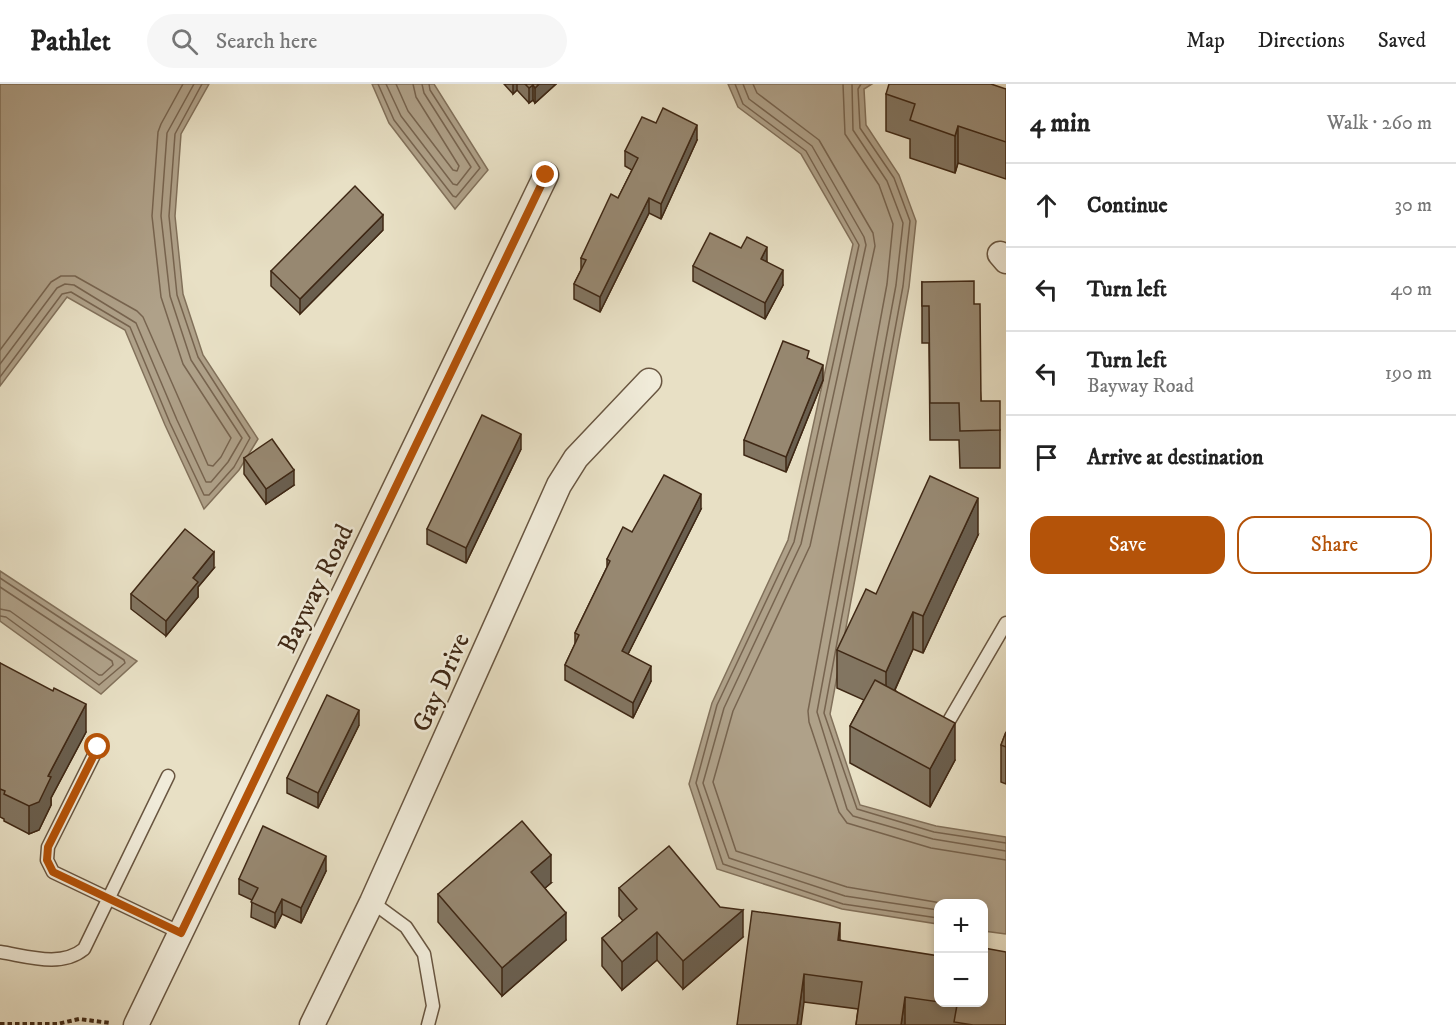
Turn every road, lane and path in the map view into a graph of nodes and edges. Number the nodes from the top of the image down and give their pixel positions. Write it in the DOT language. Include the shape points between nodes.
graph roads {
  1 [pos="546,175"];
  2 [pos="649,381"];
  3 [pos="1006,623"];
  4 [pos="946,726"];
  5 [pos="98,747"];
  6 [pos="168,776"];
  7 [pos="109,899"];
  8 [pos="372,902"];
  9 [pos="181,933"];
  10 [pos="0,952"];
  11 [pos="0,1024"];
  12 [pos="127,1024"];
  13 [pos="312,1025"];
  14 [pos="428,1025"];
  1 -- 9 [label="street, Bayway Road"];
  2 -- 8 [label="street, Gay Drive" via="576,458 559,485"];
  3 -- 4 [label="lane"];
  5 -- 7 [label="lane" via="48,847 47,860 53,872"];
  6 -- 7 [label="lane"];
  7 -- 9 [label="lane"];
  7 -- 10 [label="lane" via="84,950 75,957 61,960"];
  8 -- 13 [label="street, Gay Drive"];
  8 -- 14 [label="lane" via="406,927 424,954 433,1005"];
  9 -- 12 [label="street, Bayway Road"];
  11 -- 12 [label="path" via="57,1024 79,1019"];
}
